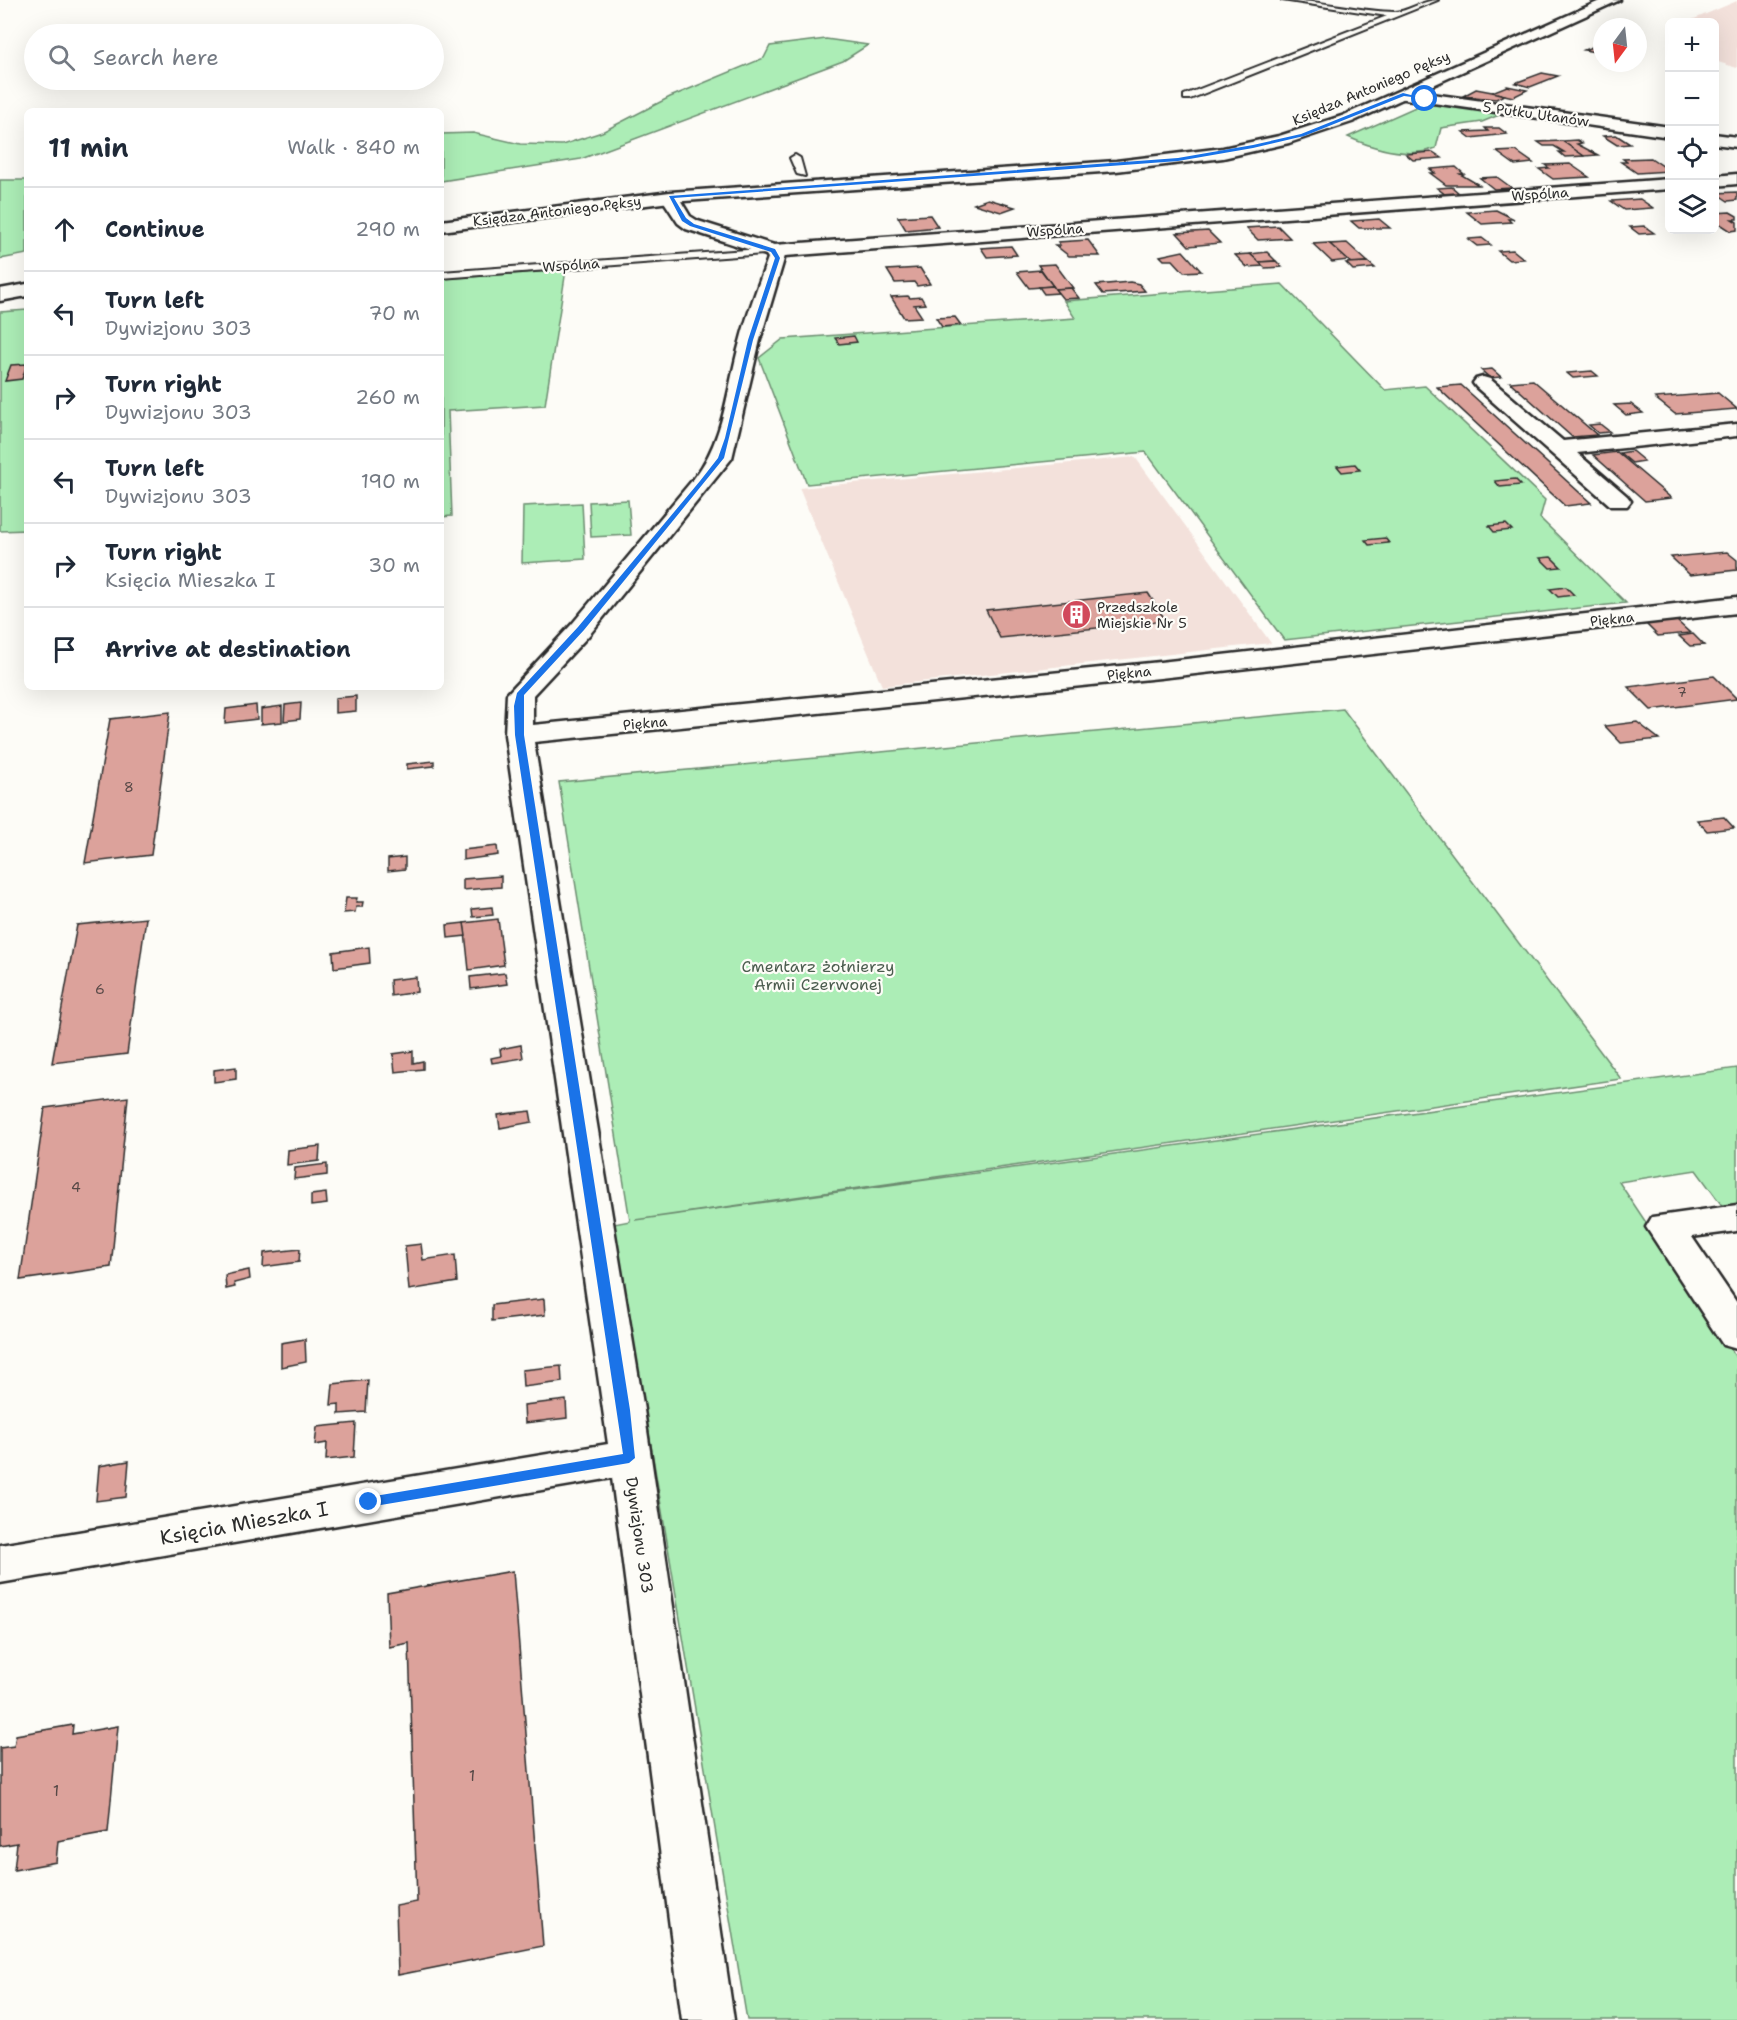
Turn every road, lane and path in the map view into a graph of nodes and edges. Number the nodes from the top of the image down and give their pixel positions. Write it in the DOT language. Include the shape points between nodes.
graph roads {
  1 [pos="1286,0"];
  2 [pos="1434,0"];
  3 [pos="1575,0"];
  4 [pos="1613,0"];
  5 [pos="1395,15"];
  6 [pos="1421,68"];
  7 [pos="1403,95"];
  8 [pos="1187,97"];
  9 [pos="1326,109"];
  10 [pos="1665,131"];
  11 [pos="1719,140"];
  12 [pos="1737,142"];
  13 [pos="795,158"];
  14 [pos="802,174"];
  15 [pos="1737,179"];
  16 [pos="1719,181"];
  17 [pos="1665,184"];
  18 [pos="670,197"];
  19 [pos="444,212"];
  20 [pos="444,226"];
  21 [pos="773,250"];
  22 [pos="444,275"];
  23 [pos="24,276"];
  24 [pos="0,280"];
  25 [pos="24,291"];
  26 [pos="0,295"];
  27 [pos="1483,383"];
  28 [pos="1737,430"];
  29 [pos="1558,448"];
  30 [pos="1619,501"];
  31 [pos="1734,609"];
  32 [pos="519,735"];
  33 [pos="1737,1218"];
  34 [pos="1725,1297"];
  35 [pos="1737,1334"];
  36 [pos="629,1458"];
  37 [pos="0,1564"];
  38 [pos="708,2020"];
  1 -- 5 [label="lane"];
  2 -- 5 [label="lane"];
  3 -- 6 [label="street, Księdza Antoniego Pęksy"];
  4 -- 7 [label="street, Księdza Antoniego Pęksy"];
  5 -- 8 [label="lane"];
  7 -- 10 [label="street, 5 Pułku Ułanów"];
  7 -- 18 [label="street, Księdza Antoniego Pęksy" via="1302,135 1178,159"];
  9 -- 14 [label="street, Księdza Antoniego Pęksy" via="1256,132 1155,149"];
  11 -- 12 [label="street"];
  13 -- 14 [label="lane"];
  14 -- 19 [label="street, Księdza Antoniego Pęksy" via="636,188"];
  15 -- 16 [label="street"];
  17 -- 21 [label="street, Wspólna"];
  18 -- 20 [label="street, Księdza Antoniego Pęksy"];
  18 -- 21 [label="street" via="692,225"];
  21 -- 22 [label="lane, Wspólna"];
  21 -- 32 [label="street, Dywizjonu 303" via="777,258 750,340 721,458 581,629 520,694"];
  23 -- 24 [label="street"];
  25 -- 26 [label="street"];
  27 -- 29 [label="street"];
  28 -- 29 [label="street"];
  29 -- 30 [label="street"];
  31 -- 32 [label="street, Piękna"];
  32 -- 36 [label="street, Dywizjonu 303"];
  33 -- 34 [label="street" via="1665,1227"];
  34 -- 35 [label="street"];
  36 -- 37 [label="street, Księcia Mieszka I"];
  36 -- 38 [label="street, Dywizjonu 303"];
}
